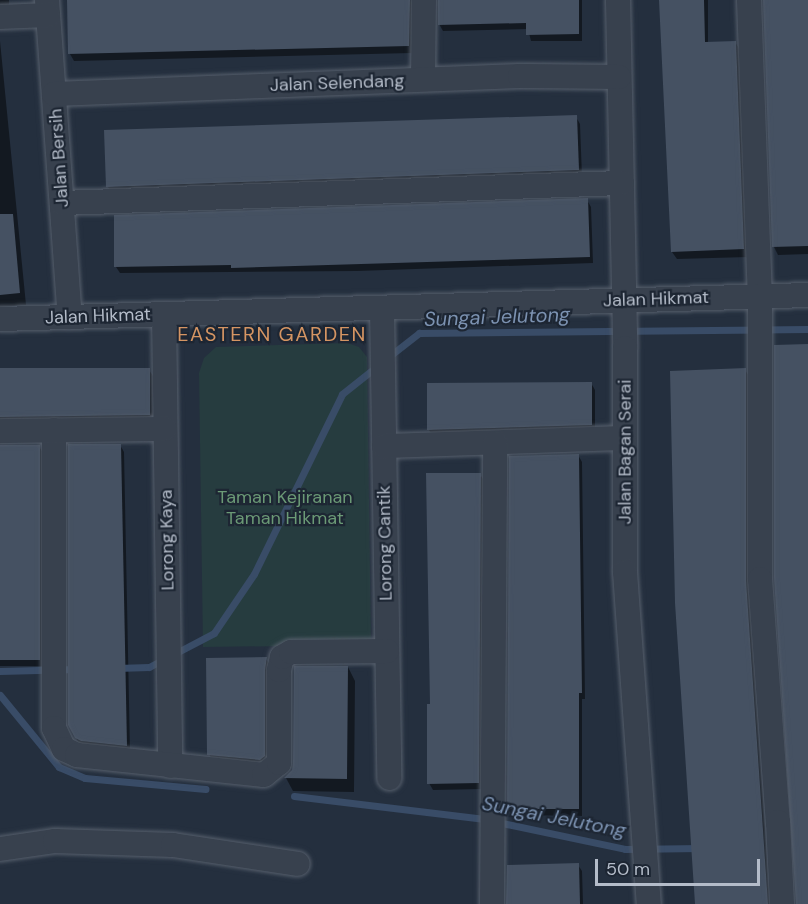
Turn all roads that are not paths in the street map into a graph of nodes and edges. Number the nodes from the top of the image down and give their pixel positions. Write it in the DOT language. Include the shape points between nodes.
graph roads {
  1 [pos="424,0"];
  2 [pos="618,0"];
  3 [pos="749,0"];
  4 [pos="47,8"];
  5 [pos="0,17"];
  6 [pos="620,76"];
  7 [pos="423,79"];
  8 [pos="54,94"];
  9 [pos="622,183"];
  10 [pos="62,203"];
  11 [pos="808,295"];
  12 [pos="759,302"];
  13 [pos="624,304"];
  14 [pos="164,314"];
  15 [pos="70,317"];
  16 [pos="0,319"];
  17 [pos="382,320"];
  18 [pos="165,429"];
  19 [pos="54,430"];
  20 [pos="0,431"];
  21 [pos="625,438"];
  22 [pos="495,442"];
  23 [pos="384,446"];
  24 [pos="387,651"];
  25 [pos="170,766"];
  26 [pos="389,778"];
  27 [pos="0,849"];
  28 [pos="298,864"];
  29 [pos="492,904"];
  30 [pos="649,904"];
  31 [pos="782,904"];
  1 -- 7 [label="street"];
  2 -- 6 [label="street, Jalan Bagan Serai"];
  3 -- 12 [label="street"];
  4 -- 5 [label="street"];
  4 -- 8 [label="street, Jalan Bersih"];
  6 -- 7 [label="street, Jalan Selendang"];
  6 -- 9 [label="street, Jalan Bagan Serai"];
  7 -- 8 [label="street, Jalan Selendang"];
  8 -- 10 [label="street, Jalan Bersih"];
  9 -- 10 [label="street"];
  9 -- 13 [label="street, Jalan Bagan Serai"];
  10 -- 15 [label="street, Jalan Bersih"];
  11 -- 12 [label="street, Jalan Hikmat"];
  12 -- 13 [label="street, Jalan Hikmat"];
  12 -- 31 [label="street" via="760,579"];
  13 -- 17 [label="street, Jalan Hikmat"];
  13 -- 21 [label="street, Jalan Bagan Serai"];
  14 -- 15 [label="street, Jalan Hikmat"];
  14 -- 17 [label="street, Jalan Hikmat"];
  14 -- 18 [label="street, Lorong Kaya"];
  15 -- 16 [label="street, Jalan Hikmat"];
  17 -- 23 [label="street, Lorong Cantik"];
  18 -- 19 [label="street"];
  18 -- 25 [label="street, Lorong Kaya"];
  19 -- 20 [label="street"];
  19 -- 25 [label="street" via="54,728 64,749 77,755"];
  21 -- 22 [label="street"];
  21 -- 30 [label="street, Jalan Bagan Serai" via="625,572"];
  22 -- 23 [label="street"];
  22 -- 29 [label="street"];
  23 -- 24 [label="street, Lorong Cantik"];
  24 -- 25 [label="street" via="291,652 282,657 279,763 264,775"];
  24 -- 26 [label="street, Lorong Cantik"];
  27 -- 28 [label="street" via="56,841 173,845"];
}
